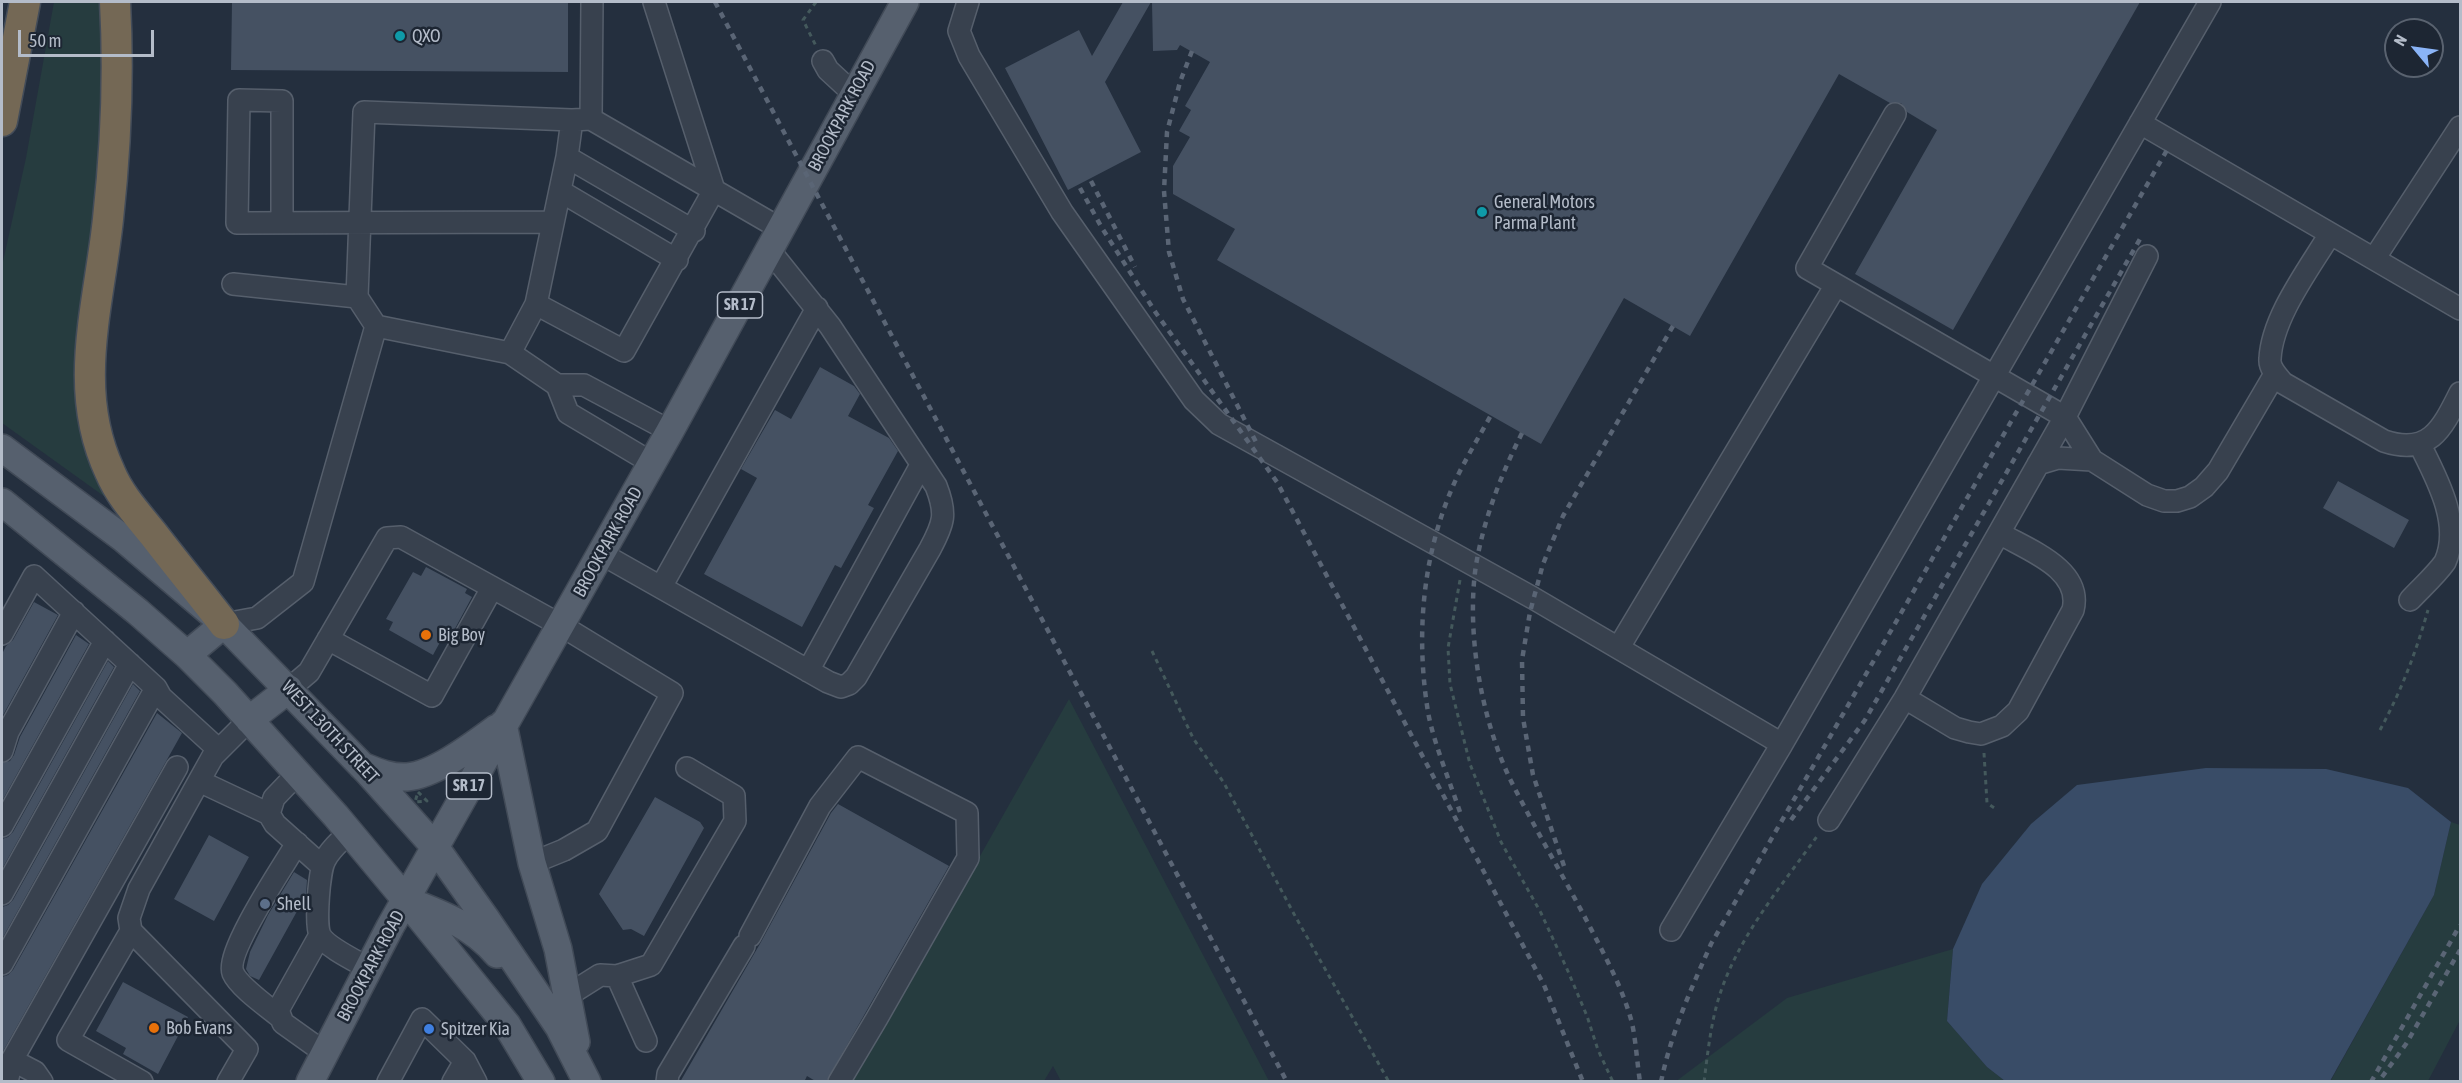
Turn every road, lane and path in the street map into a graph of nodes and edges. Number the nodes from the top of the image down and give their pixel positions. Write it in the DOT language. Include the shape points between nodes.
graph roads {
  1 [pos="25,2"];
  2 [pos="115,2"];
  3 [pos="592,2"];
  4 [pos="654,2"];
  5 [pos="816,2"];
  6 [pos="904,2"];
  7 [pos="968,2"];
  8 [pos="2210,2"];
  9 [pos="824,61"];
  10 [pos="854,94"];
  11 [pos="1895,114"];
  12 [pos="581,119"];
  13 [pos="2,122"];
  14 [pos="2140,123"];
  15 [pos="2460,128"];
  16 [pos="567,157"];
  17 [pos="714,190"];
  18 [pos="560,191"];
  19 [pos="553,222"];
  20 [pos="282,223"];
  21 [pos="359,223"];
  22 [pos="694,231"];
  23 [pos="2330,234"];
  24 [pos="776,240"];
  25 [pos="2146,256"];
  26 [pos="2374,259"];
  27 [pos="677,260"];
  28 [pos="233,284"];
  29 [pos="1836,285"];
  30 [pos="357,297"];
  31 [pos="536,304"];
  32 [pos="817,308"];
  33 [pos="2460,309"];
  34 [pos="376,326"];
  35 [pos="510,353"];
  36 [pos="2276,374"];
  37 [pos="1994,377"];
  38 [pos="557,385"];
  39 [pos="2460,393"];
  40 [pos="2065,417"];
  41 [pos="670,431"];
  42 [pos="2420,445"];
  43 [pos="2,448"];
  44 [pos="2092,460"];
  45 [pos="652,463"];
  46 [pos="2038,464"];
  47 [pos="921,465"];
  48 [pos="2,502"];
  49 [pos="1999,533"];
  50 [pos="602,554"];
  51 [pos="1468,562"];
  52 [pos="661,587"];
  53 [pos="492,588"];
  54 [pos="2420,601"];
  55 [pos="74,612"];
  56 [pos="224,624"];
  57 [pos="562,626"];
  58 [pos="2,634"];
  59 [pos="328,639"];
  60 [pos="105,641"];
  61 [pos="1619,647"];
  62 [pos="1152,651"];
  63 [pos="187,655"];
  64 [pos="130,664"];
  65 [pos="808,671"];
  66 [pos="156,688"];
  67 [pos="289,689"];
  68 [pos="1905,698"];
  69 [pos="249,720"];
  70 [pos="503,724"];
  71 [pos="2380,730"];
  72 [pos="1981,734"];
  73 [pos="1782,744"];
  74 [pos="219,750"];
  75 [pos="2,751"];
  76 [pos="361,765"];
  77 [pos="177,767"];
  78 [pos="687,768"];
  79 [pos="298,773"];
  80 [pos="199,781"];
  81 [pos="1996,809"];
  82 [pos="269,814"];
  83 [pos="1829,820"];
  84 [pos="2,826"];
  85 [pos="349,832"];
  86 [pos="297,843"];
  87 [pos="435,847"];
  88 [pos="532,863"];
  89 [pos="322,866"];
  90 [pos="2,894"];
  91 [pos="406,900"];
  92 [pos="1671,930"];
  93 [pos="131,931"];
  94 [pos="320,935"];
  95 [pos="2,964"];
  96 [pos="370,969"];
  97 [pos="525,974"];
  98 [pos="617,976"];
  99 [pos="557,1002"];
  100 [pos="280,1017"];
  101 [pos="507,1025"];
  102 [pos="646,1041"];
  103 [pos="325,1053"];
  104 [pos="12,1060"];
  105 [pos="465,1061"];
  106 [pos="584,1077"];
  107 [pos="7,1082"];
  108 [pos="42,1082"];
  109 [pos="142,1082"];
  110 [pos="228,1082"];
  111 [pos="310,1082"];
  112 [pos="387,1082"];
  113 [pos="453,1082"];
  114 [pos="476,1082"];
  115 [pos="541,1082"];
  116 [pos="667,1082"];
  117 [pos="839,1082"];
  118 [pos="1389,1082"];
  119 [pos="1613,1082"];
  120 [pos="1704,1082"];
  1 -- 13 [label="highway"];
  2 -- 56 [label="highway" via="116,134 90,347 93,422 102,454 120,490"];
  3 -- 12 [label="lane"];
  4 -- 17 [label="lane"];
  5 -- 9 [label="path" via="803,20"];
  6 -- 10 [label="main road, BROOKPARK ROAD / SR 17"];
  7 -- 51 [label="lane" via="959,30 969,56 1062,212 1194,400 1218,424"];
  8 -- 14 [label="lane"];
  9 -- 10 [label="lane" via="828,70"];
  10 -- 24 [label="main road, BROOKPARK ROAD / SR 17"];
  11 -- 29 [label="lane" via="1807,268"];
  12 -- 16 [label="lane"];
  12 -- 17 [label="lane"];
  12 -- 21 [label="lane" via="364,112"];
  14 -- 23 [label="lane"];
  14 -- 37 [label="lane"];
  15 -- 26 [label="lane"];
  16 -- 18 [label="lane"];
  16 -- 22 [label="lane"];
  17 -- 22 [label="lane"];
  17 -- 24 [label="lane"];
  18 -- 19 [label="lane"];
  18 -- 27 [label="lane"];
  19 -- 21 [label="lane"];
  19 -- 31 [label="lane"];
  20 -- 20 [label="lane" via="237,223 239,100 282,100"];
  20 -- 21 [label="lane"];
  21 -- 30 [label="lane"];
  22 -- 27 [label="lane"];
  23 -- 26 [label="lane"];
  23 -- 36 [label="lane" via="2280,316 2269,361"];
  24 -- 32 [label="lane"];
  24 -- 41 [label="main road, BROOKPARK ROAD / SR 17"];
  25 -- 40 [label="lane"];
  26 -- 33 [label="lane"];
  27 -- 31 [label="lane" via="624,351"];
  28 -- 30 [label="lane"];
  29 -- 37 [label="lane"];
  29 -- 61 [label="lane"];
  30 -- 34 [label="lane"];
  31 -- 35 [label="lane"];
  32 -- 47 [label="lane"];
  32 -- 52 [label="lane"];
  34 -- 35 [label="lane"];
  34 -- 56 [label="lane" via="303,582 257,618"];
  35 -- 38 [label="lane"];
  36 -- 42 [label="lane" via="2283,383 2384,441 2399,446"];
  36 -- 44 [label="lane" via="2218,471 2190,497 2164,501 2147,495"];
  37 -- 40 [label="lane"];
  37 -- 73 [label="lane"];
  38 -- 41 [label="lane" via="584,385"];
  38 -- 45 [label="lane" via="568,413"];
  39 -- 42 [label="lane" via="2435,435"];
  40 -- 44 [label="lane"];
  40 -- 46 [label="lane"];
  41 -- 45 [label="main road, BROOKPARK ROAD / SR 17"];
  42 -- 54 [label="lane" via="2448,499 2454,536 2446,561"];
  43 -- 56 [label="main road, WEST 130TH STREET" via="124,538"];
  44 -- 46 [label="lane" via="2058,458"];
  45 -- 50 [label="main road, BROOKPARK ROAD / SR 17"];
  46 -- 49 [label="lane"];
  47 -- 65 [label="lane"];
  47 -- 65 [label="lane" via="942,503 941,528 930,549 849,684 841,687"];
  48 -- 63 [label="main road"];
  49 -- 68 [label="lane"];
  49 -- 72 [label="lane" via="2058,568 2069,578 2076,600 2018,711 2002,726"];
  50 -- 52 [label="lane"];
  50 -- 57 [label="main road, BROOKPARK ROAD / SR 17"];
  51 -- 61 [label="lane"];
  51 -- 119 [label="path" via="1460,580 1448,648 1450,684 1470,764 1501,842 1567,969"];
  52 -- 65 [label="lane"];
  53 -- 57 [label="lane"];
  53 -- 59 [label="lane" via="400,537 387,538"];
  53 -- 59 [label="lane" via="432,696"];
  54 -- 71 [label="path" via="2417,650"];
  55 -- 58 [label="lane" via="34,576"];
  55 -- 60 [label="lane"];
  55 -- 75 [label="lane" via="8,732"];
  56 -- 63 [label="main road"];
  56 -- 67 [label="main road, WEST 130TH STREET"];
  57 -- 70 [label="main road, BROOKPARK ROAD / SR 17"];
  57 -- 88 [label="lane" via="672,693 597,831"];
  59 -- 67 [label="lane" via="309,672"];
  60 -- 64 [label="lane"];
  60 -- 84 [label="lane"];
  61 -- 73 [label="lane"];
  62 -- 118 [label="path" via="1193,738 1224,783"];
  63 -- 69 [label="main road"];
  64 -- 66 [label="lane"];
  64 -- 90 [label="lane"];
  66 -- 74 [label="lane"];
  66 -- 95 [label="lane"];
  67 -- 69 [label="main road"];
  67 -- 76 [label="main road, WEST 130TH STREET"];
  68 -- 72 [label="lane" via="1955,728"];
  68 -- 83 [label="lane"];
  69 -- 74 [label="lane"];
  69 -- 79 [label="main road"];
  70 -- 76 [label="main road" via="447,763 408,777 385,775"];
  70 -- 87 [label="main road, BROOKPARK ROAD / SR 17"];
  70 -- 88 [label="main road"];
  72 -- 81 [label="path" via="1987,803"];
  73 -- 92 [label="lane"];
  74 -- 80 [label="lane"];
  76 -- 87 [label="main road, WEST 130TH STREET"];
  77 -- 104 [label="lane"];
  78 -- 98 [label="lane" via="734,796 735,821 651,965"];
  79 -- 82 [label="lane" via="274,798"];
  79 -- 85 [label="main road"];
  80 -- 82 [label="lane"];
  80 -- 93 [label="lane" via="139,889 129,918"];
  82 -- 86 [label="lane"];
  83 -- 120 [label="path" via="1771,900 1736,957 1710,1032"];
  85 -- 89 [label="lane"];
  85 -- 91 [label="main road"];
  86 -- 89 [label="lane"];
  86 -- 100 [label="lane" via="233,957 232,972 239,982"];
  87 -- 91 [label="main road, BROOKPARK ROAD / SR 17"];
  87 -- 97 [label="main road, WEST 130TH STREET"];
  88 -- 99 [label="main road" via="558,950"];
  89 -- 94 [label="lane"];
  91 -- 96 [label="main road, BROOKPARK ROAD / SR 17"];
  91 -- 97 [label="main road" via="460,923"];
  91 -- 101 [label="main road"];
  93 -- 109 [label="lane" via="68,1040"];
  93 -- 110 [label="lane" via="247,1049"];
  94 -- 96 [label="lane"];
  94 -- 100 [label="lane" via="278,1010"];
  96 -- 103 [label="main road, BROOKPARK ROAD / SR 17"];
  97 -- 99 [label="main road, WEST 130TH STREET"];
  98 -- 99 [label="lane" via="600,975"];
  98 -- 102 [label="lane"];
  99 -- 101 [label="main road" via="528,1019"];
  99 -- 106 [label="main road"];
  100 -- 103 [label="lane" via="282,1023"];
  101 -- 115 [label="main road"];
  103 -- 111 [label="main road, BROOKPARK ROAD / SR 17"];
  104 -- 107 [label="lane"];
  104 -- 108 [label="lane" via="34,1072"];
  105 -- 112 [label="lane" via="422,1019"];
  105 -- 113 [label="lane"];
  105 -- 114 [label="lane"];
  116 -- 117 [label="lane" via="668,1074 747,941 820,806 858,757 967,813 968,858"];
}
